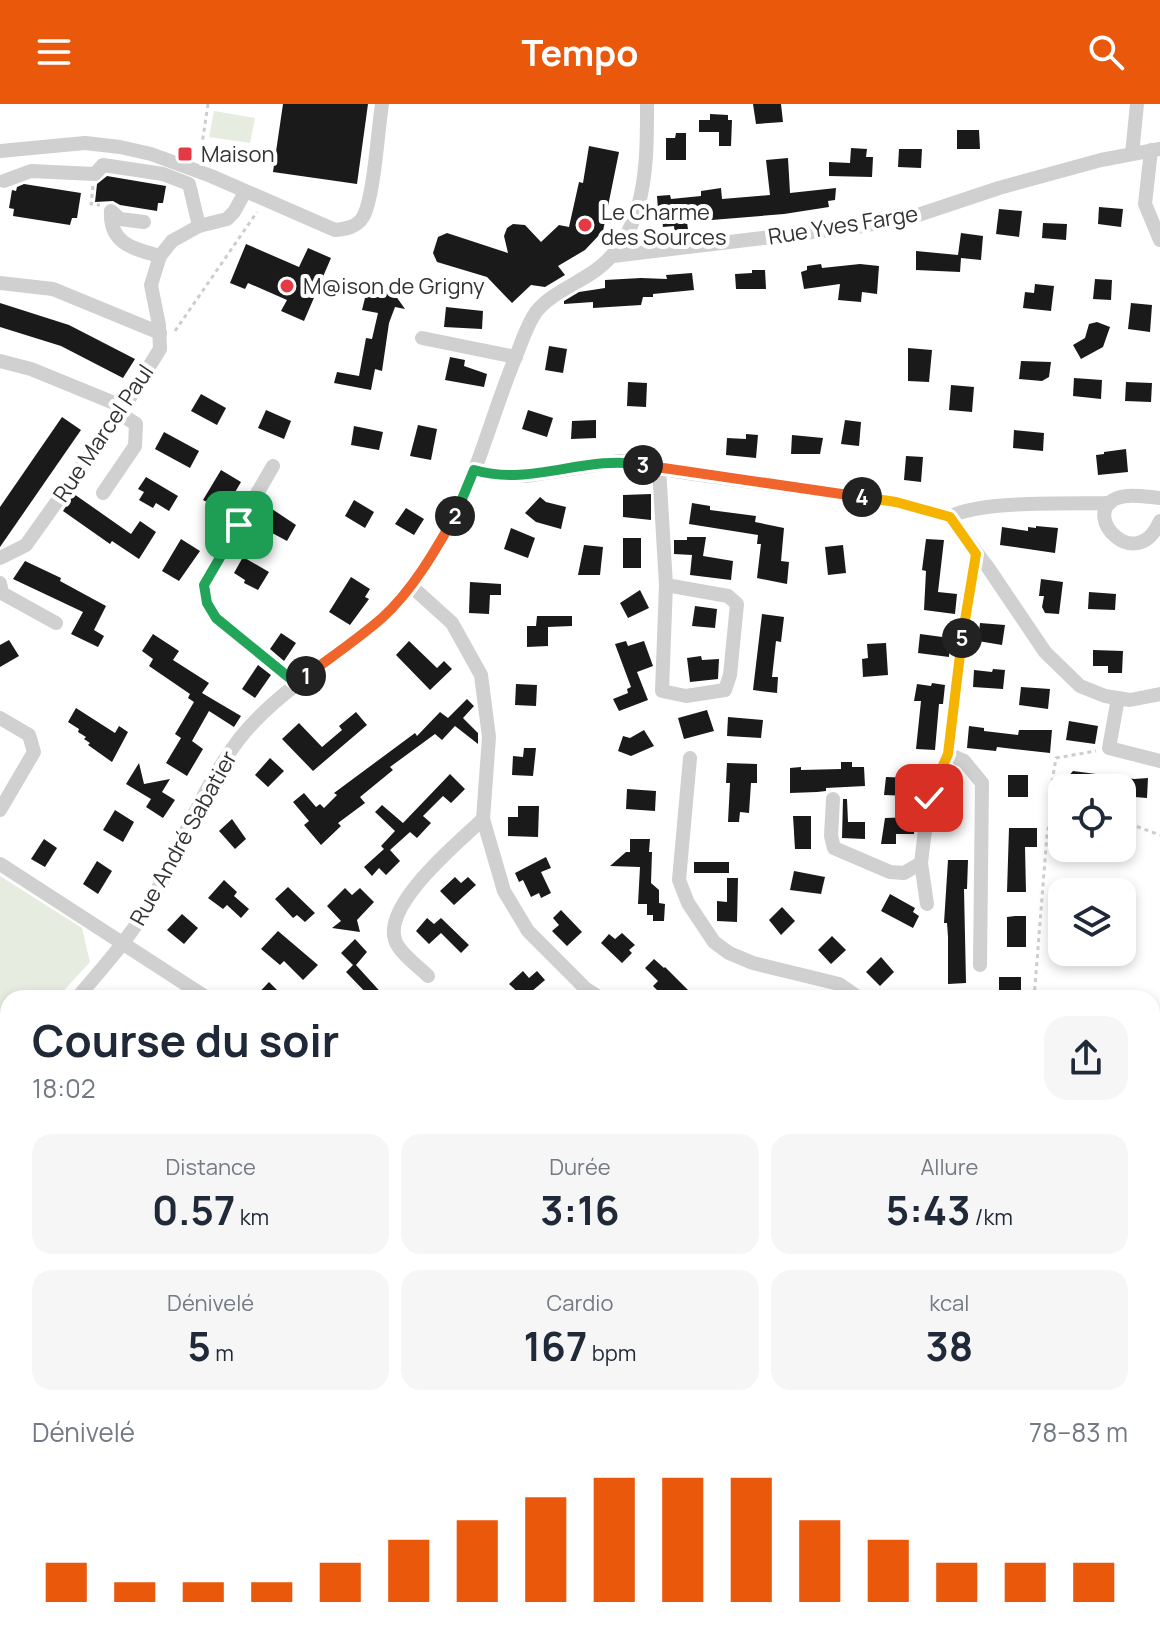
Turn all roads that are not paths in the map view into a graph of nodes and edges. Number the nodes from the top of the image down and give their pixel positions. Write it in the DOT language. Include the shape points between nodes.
graph roads {
  1 [pos="382,104"];
  2 [pos="647,104"];
  3 [pos="1137,104"];
  4 [pos="1156,149"];
  5 [pos="0,151"];
  6 [pos="1132,154"];
  7 [pos="4,181"];
  8 [pos="245,192"];
  9 [pos="144,222"];
  10 [pos="199,226"];
  11 [pos="1160,240"];
  12 [pos="160,256"];
  13 [pos="613,256"];
  14 [pos="0,283"];
  15 [pos="167,333"];
  16 [pos="422,338"];
  17 [pos="516,357"];
  18 [pos="0,361"];
  19 [pos="121,410"];
  20 [pos="273,466"];
  21 [pos="659,468"];
  22 [pos="474,470"];
  23 [pos="103,493"];
  24 [pos="1160,498"];
  25 [pos="1110,503"];
  26 [pos="950,517"];
  27 [pos="1160,521"];
  28 [pos="976,554"];
  29 [pos="0,558"];
  30 [pos="0,583"];
  31 [pos="410,585"];
  32 [pos="666,585"];
  33 [pos="56,623"];
  34 [pos="297,684"];
  35 [pos="1160,694"];
  36 [pos="1118,698"];
  37 [pos="0,718"];
  38 [pos="948,754"];
  39 [pos="690,758"];
  40 [pos="1160,761"];
  41 [pos="833,799"];
  42 [pos="0,810"];
  43 [pos="483,819"];
  44 [pos="921,863"];
  45 [pos="0,864"];
  46 [pos="927,904"];
  47 [pos="123,941"];
  48 [pos="980,965"];
  49 [pos="428,976"];
  50 [pos="83,990"];
  51 [pos="195,990"];
  52 [pos="587,990"];
  53 [pos="848,990"];
  1 -- 8 [label="street" via="369,198 362,219 351,228 335,230"];
  2 -- 13 [label="street, Rue André Sabatier" via="642,194"];
  3 -- 6 [label="street"];
  4 -- 6 [label="street, Rue Yves Farge"];
  4 -- 11 [label="street" via="1145,204"];
  5 -- 8 [label="street" via="85,143 120,147"];
  6 -- 13 [label="street, Rue Yves Farge" via="918,215"];
  7 -- 10 [label="street" via="31,171 95,174 103,165 163,174 189,184"];
  8 -- 10 [label="street" via="227,219"];
  9 -- 12 [label="street" via="120,219 111,211 116,236 125,245"];
  10 -- 12 [label="street" via="172,241"];
  12 -- 15 [label="street, Rue Marcel Paul" via="151,285"];
  13 -- 17 [label="street, Rue André Sabatier" via="537,311"];
  14 -- 15 [label="street" via="53,289"];
  15 -- 19 [label="street, Rue Marcel Paul"];
  16 -- 17 [label="street"];
  17 -- 22 [label="street, Rue André Sabatier"];
  18 -- 19 [label="street" via="31,369"];
  19 -- 23 [label="street" via="136,424 135,446"];
  19 -- 29 [label="street, Rue Marcel Paul" via="26,545"];
  20 -- 34 [label="street" via="204,585 216,618"];
  21 -- 22 [label="street" via="620,461 526,476"];
  21 -- 26 [label="street" via="896,502"];
  21 -- 32 [label="street"];
  22 -- 31 [label="street, Rue André Sabatier" via="439,545"];
  24 -- 25 [label="street" via="1125,496"];
  25 -- 26 [label="street" via="963,509"];
  25 -- 27 [label="street" via="1104,515 1107,529 1125,542 1146,541"];
  26 -- 28 [label="street"];
  28 -- 36 [label="street" via="1066,674 1080,686"];
  28 -- 38 [label="street"];
  30 -- 33 [label="street" via="2,593"];
  31 -- 34 [label="street, Rue André Sabatier" via="383,617"];
  31 -- 43 [label="street" via="452,623 481,675 489,737"];
  32 -- 32 [label="street" via="662,691 686,696 725,690 737,604 728,596"];
  34 -- 47 [label="street, Rue André Sabatier" via="261,715 223,761 144,913"];
  35 -- 36 [label="street"];
  36 -- 40 [label="street" via="1109,748"];
  37 -- 42 [label="street" via="29,735 34,752"];
  38 -- 44 [label="street" via="929,798"];
  38 -- 48 [label="street" via="964,761 982,783"];
  39 -- 53 [label="street" via="679,880 714,942 753,963"];
  41 -- 44 [label="street" via="834,848 890,872 904,873"];
  43 -- 49 [label="street" via="397,914 395,942"];
  43 -- 52 [label="street" via="504,891 528,931"];
  44 -- 46 [label="street"];
  45 -- 47 [label="street"];
  47 -- 50 [label="street, Rue André Sabatier"];
  47 -- 51 [label="street"];
}
